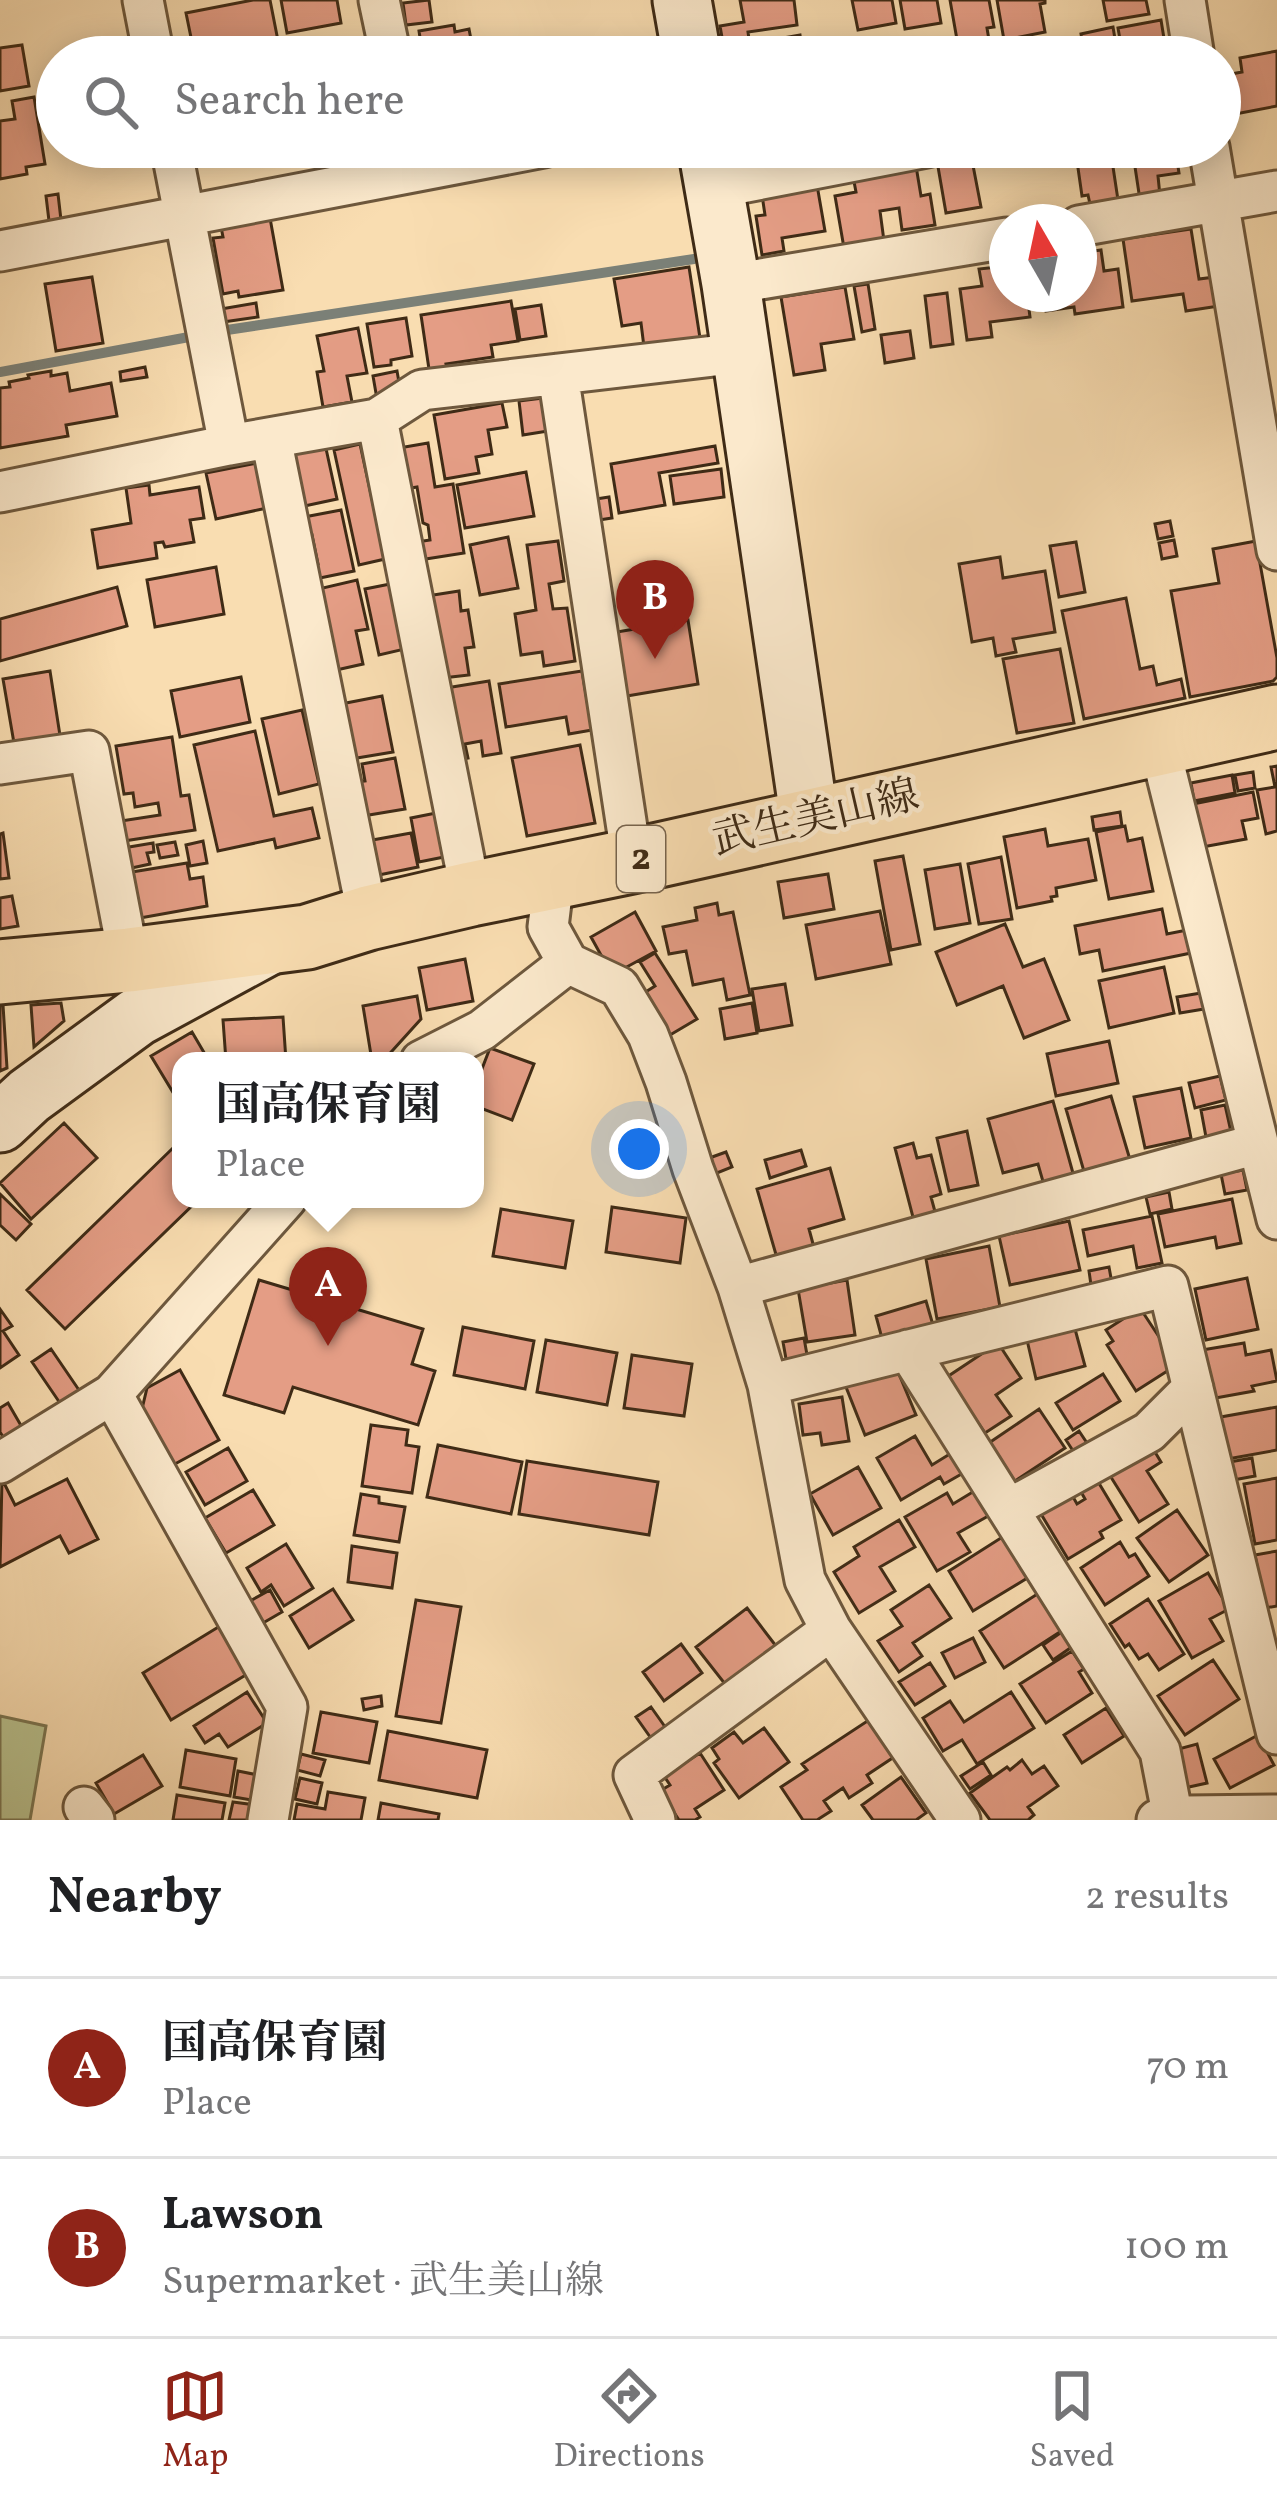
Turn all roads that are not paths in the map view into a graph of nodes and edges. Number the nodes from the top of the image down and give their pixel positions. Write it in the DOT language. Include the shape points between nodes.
graph roads {
  1 [pos="143,0"];
  2 [pos="379,0"];
  3 [pos="682,0"];
  4 [pos="1186,0"];
  5 [pos="150,36"];
  6 [pos="387,36"];
  7 [pos="688,36"];
  8 [pos="1191,36"];
  9 [pos="175,168"];
  10 [pos="375,168"];
  11 [pos="711,168"];
  12 [pos="1212,168"];
  13 [pos="1277,191"];
  14 [pos="1218,202"];
  15 [pos="184,215"];
  16 [pos="1097,223"];
  17 [pos="989,241"];
  18 [pos="0,250"];
  19 [pos="731,284"];
  20 [pos="740,353"];
  21 [pos="558,374"];
  22 [pos="377,419"];
  23 [pos="271,438"];
  24 [pos="230,445"];
  25 [pos="0,492"];
  26 [pos="1277,550"];
  27 [pos="1277,717"];
  28 [pos="1159,744"];
  29 [pos="0,764"];
  30 [pos="810,822"];
  31 [pos="632,861"];
  32 [pos="554,878"];
  33 [pos="471,894"];
  34 [pos="368,918"];
  35 [pos="280,939"];
  36 [pos="129,960"];
  37 [pos="568,963"];
  38 [pos="0,973"];
  39 [pos="439,1052"];
  40 [pos="0,1123"];
  41 [pos="1257,1144"];
  42 [pos="278,1208"];
  43 [pos="1277,1219"];
  44 [pos="738,1287"];
  45 [pos="908,1350"];
  46 [pos="768,1385"];
  47 [pos="1193,1388"];
  48 [pos="112,1394"];
  49 [pos="0,1463"];
  50 [pos="1009,1509"];
  51 [pos="831,1630"];
  52 [pos="1277,1734"];
  53 [pos="1277,1815"];
  54 [pos="1176,1818"];
  55 [pos="957,1819"];
  56 [pos="268,1820"];
  57 [pos="656,1820"];
  1 -- 5 [label="street"];
  2 -- 6 [label="street"];
  3 -- 7 [label="street"];
  4 -- 8 [label="street"];
  9 -- 15 [label="street"];
  10 -- 15 [label="street"];
  11 -- 19 [label="street"];
  12 -- 14 [label="street"];
  13 -- 14 [label="street"];
  14 -- 16 [label="street"];
  14 -- 26 [label="street"];
  15 -- 18 [label="street"];
  15 -- 24 [label="street"];
  17 -- 19 [label="street"];
  19 -- 20 [label="street"];
  20 -- 21 [label="street"];
  20 -- 30 [label="street"];
  21 -- 22 [label="street" via="422,390"];
  21 -- 31 [label="street"];
  22 -- 23 [label="street"];
  22 -- 33 [label="street"];
  23 -- 24 [label="street"];
  23 -- 34 [label="street"];
  24 -- 25 [label="street"];
  27 -- 28 [label="main road, 武生美山線 / 2"];
  28 -- 30 [label="main road, 武生美山線 / 2"];
  28 -- 41 [label="street"];
  29 -- 36 [label="street" via="88,751"];
  30 -- 31 [label="main road, 武生美山線 / 2"];
  31 -- 32 [label="main road, 武生美山線 / 2"];
  32 -- 33 [label="main road, 武生美山線 / 2"];
  32 -- 37 [label="street" via="548,927"];
  33 -- 34 [label="main road, 武生美山線 / 2"];
  34 -- 35 [label="main road, 武生美山線 / 2"];
  35 -- 36 [label="main road, 武生美山線 / 2"];
  35 -- 40 [label="street" via="137,1017"];
  36 -- 38 [label="main road, 武生美山線 / 2"];
  37 -- 39 [label="street" via="482,1030"];
  37 -- 44 [label="street" via="619,987 648,1035"];
  41 -- 43 [label="street"];
  41 -- 44 [label="street"];
  42 -- 48 [label="street"];
  44 -- 46 [label="street"];
  45 -- 46 [label="street"];
  45 -- 47 [label="street" via="1168,1286"];
  45 -- 50 [label="street"];
  46 -- 51 [label="street" via="806,1580"];
  47 -- 50 [label="street" via="1149,1432"];
  47 -- 52 [label="street"];
  48 -- 49 [label="street"];
  48 -- 56 [label="street" via="286,1707"];
  50 -- 54 [label="street" via="1160,1750"];
  51 -- 55 [label="street"];
  51 -- 57 [label="street" via="634,1775"];
  53 -- 54 [label="street"];
}
